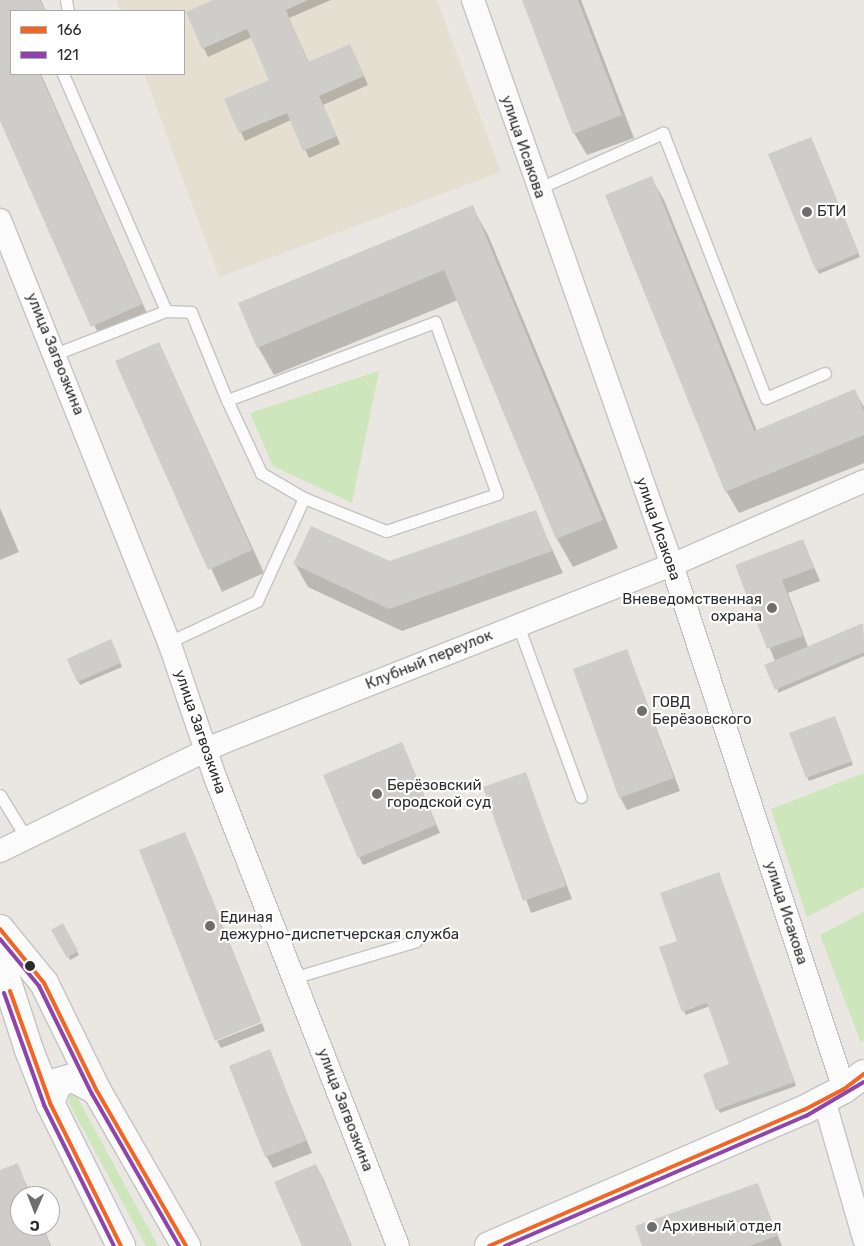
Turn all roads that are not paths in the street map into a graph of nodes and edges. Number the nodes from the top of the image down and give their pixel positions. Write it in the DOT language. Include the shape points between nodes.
graph roads {
  1 [pos="472,0"];
  2 [pos="64,75"];
  3 [pos="537,189"];
  4 [pos="0,220"];
  5 [pos="166,311"];
  6 [pos="55,354"];
  7 [pos="825,373"];
  8 [pos="228,400"];
  9 [pos="864,481"];
  10 [pos="304,498"];
  11 [pos="672,565"];
  12 [pos="518,625"];
  13 [pos="169,642"];
  14 [pos="206,751"];
  15 [pos="0,795"];
  16 [pos="581,797"];
  17 [pos="27,839"];
  18 [pos="0,852"];
  19 [pos="0,929"];
  20 [pos="416,940"];
  21 [pos="0,961"];
  22 [pos="293,978"];
  23 [pos="844,1087"];
  24 [pos="97,1091"];
  25 [pos="50,1103"];
  26 [pos="864,1239"];
  27 [pos="120,1246"];
  28 [pos="186,1246"];
  29 [pos="398,1246"];
  30 [pos="489,1246"];
  1 -- 3 [label="street, улица Исакова"];
  2 -- 5 [label="lane"];
  3 -- 7 [label="lane" via="663,133 766,398"];
  3 -- 11 [label="street, улица Исакова"];
  4 -- 6 [label="street, улица Загвозкина"];
  5 -- 6 [label="lane"];
  5 -- 8 [label="lane" via="191,312"];
  6 -- 13 [label="street, улица Загвозкина"];
  8 -- 10 [label="lane" via="261,473"];
  8 -- 10 [label="lane" via="435,322 497,494 386,531"];
  9 -- 11 [label="street, Клубный переулок"];
  10 -- 13 [label="lane" via="257,602"];
  11 -- 12 [label="street, Клубный переулок"];
  11 -- 23 [label="street, улица Исакова"];
  12 -- 14 [label="street, Клубный переулок"];
  12 -- 16 [label="lane"];
  13 -- 14 [label="street, улица Загвозкина"];
  14 -- 17 [label="street, Клубный переулок"];
  14 -- 22 [label="street, улица Загвозкина"];
  15 -- 17 [label="lane"];
  17 -- 18 [label="street, Клубный переулок"];
  19 -- 24 [label="main road" via="44,983"];
  20 -- 22 [label="lane"];
  21 -- 25 [label="main road"];
  22 -- 29 [label="street, улица Загвозкина"];
  23 -- 26 [label="street, улица Исакова"];
  23 -- 30 [label="main road"];
  24 -- 25 [label="main road" via="73,1078 58,1082"];
  24 -- 28 [label="main road"];
  25 -- 27 [label="main road"];
}
